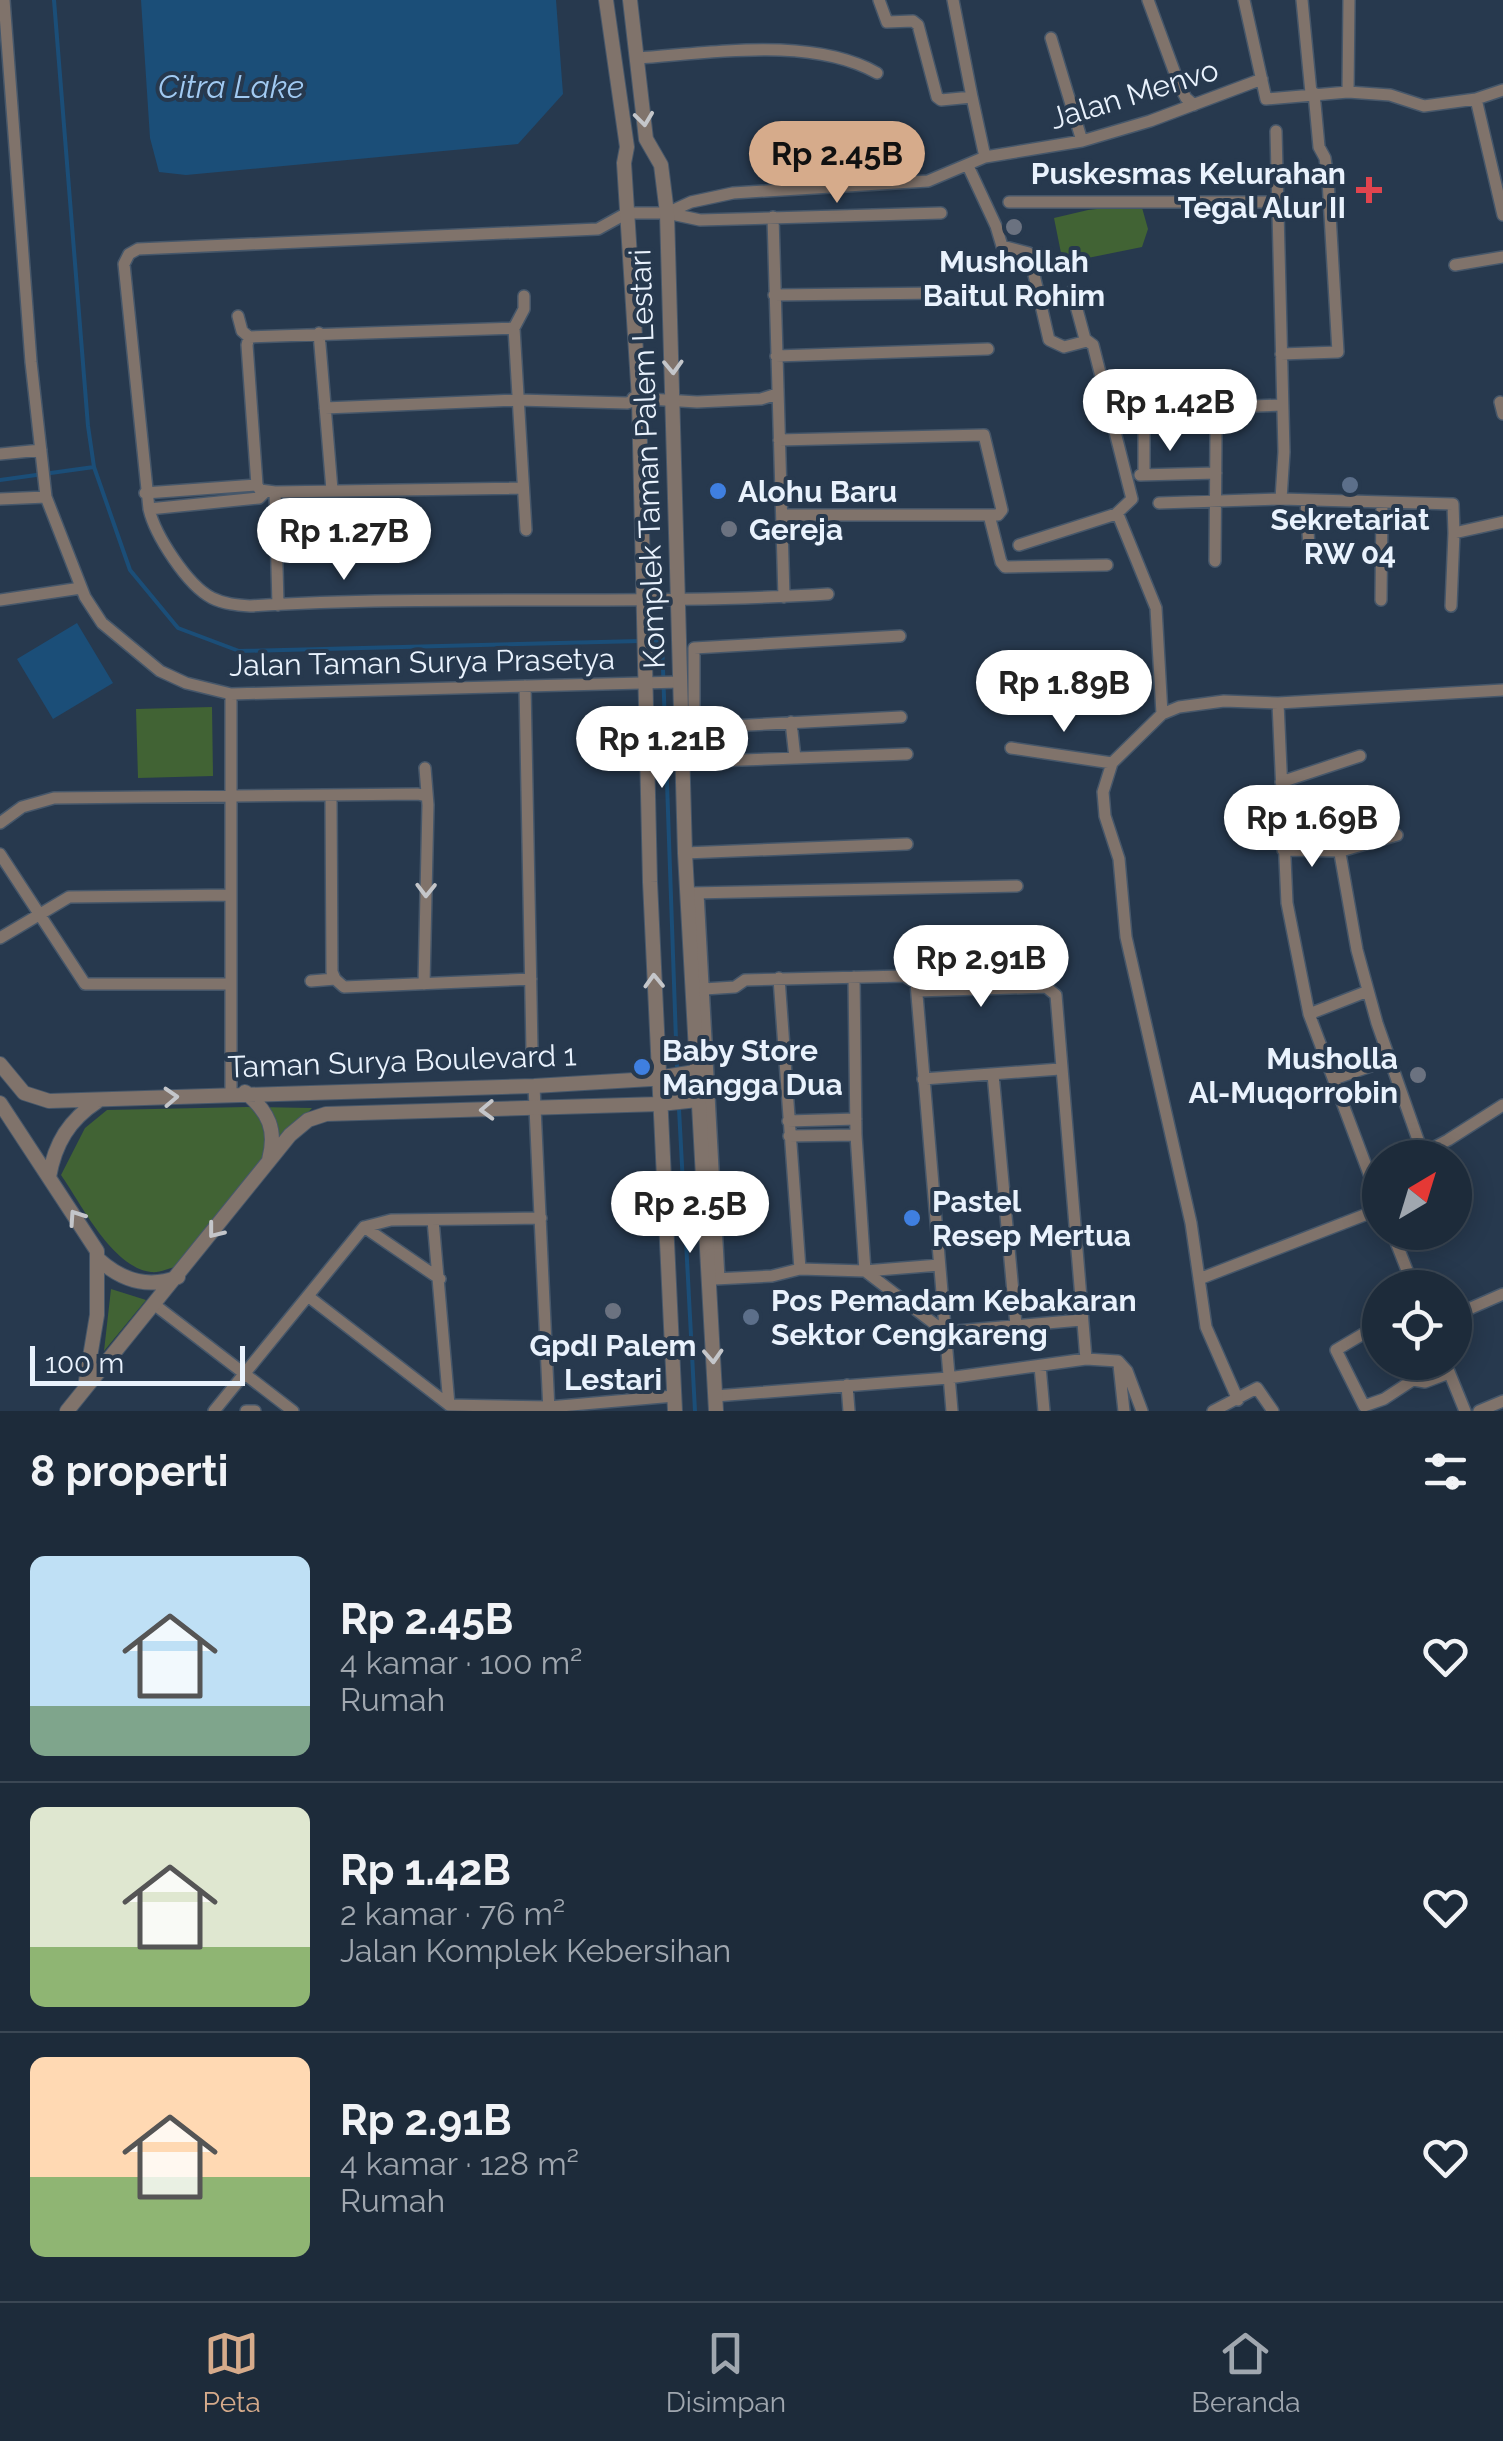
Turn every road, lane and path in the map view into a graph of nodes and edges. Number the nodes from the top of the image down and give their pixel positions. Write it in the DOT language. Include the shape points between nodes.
graph roads {
  1 [pos="4,0"];
  2 [pos="606,0"];
  3 [pos="630,0"];
  4 [pos="879,0"];
  5 [pos="954,0"];
  6 [pos="1148,0"];
  7 [pos="1244,0"];
  8 [pos="1302,0"];
  9 [pos="1349,0"];
  10 [pos="1051,38"];
  11 [pos="638,58"];
  12 [pos="877,72"];
  13 [pos="1262,79"];
  14 [pos="1503,90"];
  15 [pos="1348,92"];
  16 [pos="1312,93"];
  17 [pos="972,96"];
  18 [pos="5,98"];
  19 [pos="1476,98"];
  20 [pos="1194,105"];
  21 [pos="1276,131"];
  22 [pos="1082,141"];
  23 [pos="985,157"];
  24 [pos="968,166"];
  25 [pos="1009,202"];
  26 [pos="1278,202"];
  27 [pos="627,213"];
  28 [pos="667,213"];
  29 [pos="941,213"];
  30 [pos="1503,215"];
  31 [pos="773,218"];
  32 [pos="1503,256"];
  33 [pos="1455,266"];
  34 [pos="1072,291"];
  35 [pos="940,293"];
  36 [pos="774,294"];
  37 [pos="524,296"];
  38 [pos="238,316"];
  39 [pos="514,328"];
  40 [pos="319,333"];
  41 [pos="249,337"];
  42 [pos="1088,341"];
  43 [pos="988,350"];
  44 [pos="1281,354"];
  45 [pos="776,356"];
  46 [pos="772,395"];
  47 [pos="639,399"];
  48 [pos="518,400"];
  49 [pos="674,400"];
  50 [pos="1282,404"];
  51 [pos="325,408"];
  52 [pos="1216,434"];
  53 [pos="779,440"];
  54 [pos="41,450"];
  55 [pos="0,454"];
  56 [pos="1216,474"];
  57 [pos="1144,475"];
  58 [pos="1126,476"];
  59 [pos="523,488"];
  60 [pos="266,490"];
  61 [pos="332,490"];
  62 [pos="45,492"];
  63 [pos="145,493"];
  64 [pos="0,499"];
  65 [pos="1281,499"];
  66 [pos="1306,500"];
  67 [pos="1216,502"];
  68 [pos="1382,502"];
  69 [pos="1159,503"];
  70 [pos="149,509"];
  71 [pos="1116,514"];
  72 [pos="783,515"];
  73 [pos="990,515"];
  74 [pos="1503,522"];
  75 [pos="526,530"];
  76 [pos="1454,533"];
  77 [pos="1019,544"];
  78 [pos="1308,547"];
  79 [pos="1215,561"];
  80 [pos="1107,565"];
  81 [pos="81,588"];
  82 [pos="828,594"];
  83 [pos="784,597"];
  84 [pos="643,598"];
  85 [pos="678,599"];
  86 [pos="0,600"];
  87 [pos="1381,600"];
  88 [pos="278,605"];
  89 [pos="1452,606"];
  90 [pos="900,636"];
  91 [pos="649,682"];
  92 [pos="676,682"];
  93 [pos="525,686"];
  94 [pos="1503,690"];
  95 [pos="231,694"];
  96 [pos="1278,703"];
  97 [pos="1162,714"];
  98 [pos="901,717"];
  99 [pos="791,722"];
  100 [pos="688,728"];
  101 [pos="1011,748"];
  102 [pos="908,754"];
  103 [pos="1360,756"];
  104 [pos="794,758"];
  105 [pos="684,762"];
  106 [pos="1112,763"];
  107 [pos="424,768"];
  108 [pos="1281,782"];
  109 [pos="330,796"];
  110 [pos="426,796"];
  111 [pos="229,798"];
  112 [pos="0,823"];
  113 [pos="1335,825"];
  114 [pos="1397,834"];
  115 [pos="908,844"];
  116 [pos="1283,850"];
  117 [pos="1342,851"];
  118 [pos="684,853"];
  119 [pos="0,854"];
  120 [pos="1017,886"];
  121 [pos="692,893"];
  122 [pos="230,895"];
  123 [pos="38,914"];
  124 [pos="0,938"];
  125 [pos="854,977"];
  126 [pos="778,978"];
  127 [pos="335,979"];
  128 [pos="530,979"];
  129 [pos="311,981"];
  130 [pos="230,984"];
  131 [pos="424,984"];
  132 [pos="704,989"];
  133 [pos="917,991"];
  134 [pos="1368,992"];
  135 [pos="1309,1014"];
  136 [pos="532,1050"];
  137 [pos="0,1064"];
  138 [pos="1371,1066"];
  139 [pos="1060,1069"];
  140 [pos="696,1072"];
  141 [pos="993,1074"];
  142 [pos="662,1077"];
  143 [pos="922,1079"];
  144 [pos="1334,1079"];
  145 [pos="534,1086"];
  146 [pos="238,1093"];
  147 [pos="694,1100"];
  148 [pos="98,1101"];
  149 [pos="0,1103"];
  150 [pos="665,1104"];
  151 [pos="1503,1105"];
  152 [pos="536,1109"];
  153 [pos="856,1120"];
  154 [pos="788,1121"];
  155 [pos="856,1135"];
  156 [pos="789,1136"];
  157 [pos="1413,1140"];
  158 [pos="1445,1140"];
  159 [pos="1362,1142"];
  160 [pos="268,1163"];
  161 [pos="49,1177"];
  162 [pos="1362,1213"];
  163 [pos="541,1218"];
  164 [pos="433,1220"];
  165 [pos="364,1228"];
  166 [pos="98,1258"];
  167 [pos="939,1266"];
  168 [pos="800,1269"];
  169 [pos="866,1271"];
  170 [pos="179,1276"];
  171 [pos="440,1278"];
  172 [pos="714,1279"];
  173 [pos="1200,1279"];
  174 [pos="1503,1294"];
  175 [pos="309,1297"];
  176 [pos="154,1305"];
  177 [pos="1472,1308"];
  178 [pos="1080,1320"];
  179 [pos="1016,1326"];
  180 [pos="945,1332"];
  181 [pos="1362,1335"];
  182 [pos="1086,1359"];
  183 [pos="1118,1361"];
  184 [pos="1040,1366"];
  185 [pos="245,1375"];
  186 [pos="948,1378"];
  187 [pos="1413,1380"];
  188 [pos="1452,1380"];
  189 [pos="848,1384"];
  190 [pos="85,1390"];
  191 [pos="1238,1400"];
  192 [pos="1503,1402"];
  193 [pos="674,1404"];
  194 [pos="716,1404"];
  195 [pos="448,1405"];
  196 [pos="549,1409"];
  197 [pos="67,1411"];
  198 [pos="214,1411"];
  199 [pos="246,1411"];
  200 [pos="255,1411"];
  201 [pos="293,1411"];
  202 [pos="849,1411"];
  203 [pos="952,1411"];
  204 [pos="1044,1411"];
  205 [pos="1124,1411"];
  206 [pos="1142,1411"];
  207 [pos="1213,1411"];
  208 [pos="1273,1411"];
  209 [pos="1465,1411"];
  210 [pos="1480,1411"];
  1 -- 18 [label="street, Jalan Taman Surya Prasetya"];
  2 -- 27 [label="street, Komplek Taman Palem Lestari" via="626,146"];
  3 -- 11 [label="street, Komplek Taman Palem Lestari"];
  4 -- 17 [label="street" via="887,22 918,24 938,98"];
  5 -- 17 [label="street"];
  6 -- 20 [label="street" via="1180,87"];
  7 -- 13 [label="street"];
  8 -- 16 [label="street"];
  9 -- 15 [label="street"];
  10 -- 22 [label="street"];
  11 -- 12 [label="street" via="819,54"];
  11 -- 28 [label="street, Komplek Taman Palem Lestari, one-way" via="646,139 661,165"];
  13 -- 16 [label="street, Jalan Menvo" via="1266,100"];
  13 -- 20 [label="street, Jalan Menvo"];
  14 -- 19 [label="street, Jalan Menvo"];
  15 -- 16 [label="street, Jalan Menvo"];
  15 -- 19 [label="street, Jalan Menvo" via="1422,106"];
  16 -- 44 [label="street" via="1328,180 1338,352"];
  17 -- 23 [label="street"];
  18 -- 54 [label="street, Jalan Taman Surya Prasetya"];
  19 -- 30 [label="street"];
  20 -- 22 [label="street, Jalan Menvo"];
  21 -- 26 [label="street"];
  22 -- 23 [label="street, Jalan Menvo"];
  23 -- 24 [label="street, Jalan Menvo"];
  24 -- 28 [label="street, Jalan Menvo" via="928,182 732,193"];
  24 -- 42 [label="street" via="1002,246 1029,253 1049,340 1064,347"];
  25 -- 26 [label="street"];
  26 -- 44 [label="street"];
  27 -- 28 [label="street"];
  27 -- 47 [label="street, Komplek Taman Palem Lestari"];
  27 -- 63 [label="street" via="598,229 129,254 124,264"];
  28 -- 31 [label="street" via="700,220"];
  28 -- 49 [label="street, Komplek Taman Palem Lestari, one-way"];
  29 -- 31 [label="street"];
  31 -- 36 [label="street"];
  32 -- 33 [label="street"];
  34 -- 42 [label="street"];
  35 -- 36 [label="street"];
  36 -- 45 [label="street"];
  37 -- 39 [label="street"];
  38 -- 41 [label="street"];
  39 -- 40 [label="street"];
  39 -- 48 [label="street"];
  40 -- 41 [label="street"];
  40 -- 51 [label="street"];
  41 -- 60 [label="street"];
  42 -- 58 [label="street"];
  43 -- 45 [label="street"];
  44 -- 50 [label="street"];
  45 -- 46 [label="street"];
  46 -- 49 [label="street"];
  46 -- 53 [label="street"];
  47 -- 48 [label="street"];
  47 -- 49 [label="street"];
  47 -- 84 [label="street, Komplek Taman Palem Lestari"];
  48 -- 51 [label="street"];
  48 -- 59 [label="street"];
  49 -- 85 [label="street, Komplek Taman Palem Lestari"];
  50 -- 57 [label="street" via="1148,410"];
  50 -- 65 [label="street"];
  51 -- 61 [label="street"];
  52 -- 56 [label="street"];
  53 -- 72 [label="street"];
  53 -- 73 [label="street" via="984,435 1002,510"];
  54 -- 55 [label="street"];
  54 -- 62 [label="street, Jalan Taman Surya Prasetya"];
  56 -- 57 [label="street"];
  56 -- 67 [label="street"];
  57 -- 58 [label="street"];
  58 -- 71 [label="street" via="1132,500"];
  59 -- 61 [label="street"];
  59 -- 75 [label="street"];
  60 -- 61 [label="street"];
  60 -- 63 [label="street"];
  60 -- 70 [label="street" via="259,498"];
  60 -- 88 [label="street"];
  62 -- 64 [label="street"];
  62 -- 81 [label="street, Jalan Taman Surya Prasetya"];
  63 -- 70 [label="street"];
  65 -- 66 [label="street"];
  65 -- 67 [label="street"];
  66 -- 68 [label="street"];
  66 -- 78 [label="street"];
  67 -- 69 [label="street"];
  67 -- 79 [label="street"];
  68 -- 76 [label="street" via="1453,504"];
  68 -- 87 [label="street"];
  70 -- 88 [label="street" via="190,582 209,597 232,605"];
  71 -- 77 [label="street"];
  71 -- 97 [label="street" via="1156,608"];
  72 -- 73 [label="street"];
  72 -- 83 [label="street"];
  73 -- 80 [label="street" via="1006,568"];
  74 -- 76 [label="street"];
  76 -- 89 [label="street"];
  81 -- 86 [label="street"];
  81 -- 95 [label="street, Jalan Taman Surya Prasetya" via="102,623 160,670"];
  82 -- 83 [label="street"];
  83 -- 85 [label="street"];
  84 -- 85 [label="street"];
  84 -- 88 [label="street"];
  84 -- 91 [label="street, Komplek Taman Palem Lestari"];
  85 -- 92 [label="street, Komplek Taman Palem Lestari"];
  90 -- 100 [label="street" via="694,648"];
  91 -- 92 [label="street, Jalan Taman Surya Prasetya"];
  91 -- 93 [label="street, Jalan Taman Surya Prasetya"];
  142 -- 91 [label="street, Komplek Taman Palem Lestari, one-way"];
  92 -- 100 [label="street, Komplek Taman Palem Lestari"];
  93 -- 95 [label="street, Jalan Taman Surya Prasetya"];
  93 -- 128 [label="street"];
  94 -- 96 [label="street"];
  95 -- 111 [label="street"];
  96 -- 97 [label="street" via="1224,701"];
  96 -- 108 [label="street"];
  97 -- 106 [label="street"];
  98 -- 99 [label="street"];
  99 -- 100 [label="street"];
  99 -- 104 [label="street"];
  100 -- 105 [label="street, Komplek Taman Palem Lestari"];
  101 -- 106 [label="street"];
  102 -- 104 [label="street"];
  103 -- 108 [label="street"];
  104 -- 105 [label="street"];
  105 -- 118 [label="street, Komplek Taman Palem Lestari"];
  106 -- 173 [label="street" via="1103,792 1105,816 1119,859 1126,938"];
  107 -- 110 [label="street"];
  108 -- 116 [label="street"];
  109 -- 110 [label="street"];
  109 -- 111 [label="street"];
  109 -- 127 [label="street"];
  110 -- 131 [label="street, one-way"];
  111 -- 112 [label="street" via="54,798 22,807"];
  111 -- 122 [label="street"];
  113 -- 117 [label="street"];
  114 -- 117 [label="street"];
  115 -- 118 [label="street"];
  116 -- 117 [label="street"];
  116 -- 135 [label="street" via="1286,903"];
  117 -- 134 [label="street"];
  118 -- 121 [label="street, Komplek Taman Palem Lestari"];
  119 -- 123 [label="street"];
  120 -- 121 [label="street"];
  121 -- 132 [label="street"];
  121 -- 140 [label="street, Komplek Taman Palem Lestari"];
  122 -- 123 [label="street" via="69,897"];
  122 -- 130 [label="street"];
  123 -- 124 [label="street"];
  123 -- 130 [label="street" via="85,984"];
  125 -- 126 [label="street"];
  125 -- 133 [label="street" via="904,976"];
  125 -- 153 [label="street"];
  126 -- 132 [label="street"];
  126 -- 154 [label="street"];
  127 -- 129 [label="street"];
  127 -- 131 [label="street" via="344,987"];
  128 -- 131 [label="street"];
  128 -- 136 [label="street"];
  130 -- 146 [label="street"];
  132 -- 140 [label="street"];
  133 -- 139 [label="street" via="1052,990"];
  133 -- 143 [label="street"];
  134 -- 135 [label="street"];
  134 -- 157 [label="street"];
  135 -- 144 [label="street"];
  137 -- 148 [label="street, Taman Surya Boulevard 1" via="31,1097"];
  138 -- 144 [label="street"];
  139 -- 141 [label="street"];
  139 -- 178 [label="street"];
  140 -- 142 [label="street, Taman Surya Boulevard 1"];
  140 -- 147 [label="street, Komplek Taman Palem Lestari"];
  140 -- 172 [label="street"];
  141 -- 143 [label="street"];
  141 -- 179 [label="street"];
  142 -- 145 [label="street, Taman Surya Boulevard 1"];
  142 -- 150 [label="street, Komplek Taman Palem Lestari"];
  143 -- 167 [label="street"];
  144 -- 159 [label="street"];
  145 -- 146 [label="street, Taman Surya Boulevard 1"];
  145 -- 152 [label="street"];
  148 -- 146 [label="street, Taman Surya Boulevard 1, one-way"];
  146 -- 160 [label="street" via="264,1108 271,1123"];
  147 -- 150 [label="street, Taman Surya Boulevard 1"];
  147 -- 172 [label="street, Komplek Taman Palem Lestari"];
  148 -- 161 [label="street" via="66,1129"];
  149 -- 161 [label="street"];
  150 -- 152 [label="street, Taman Surya Boulevard 1"];
  150 -- 193 [label="street, Komplek Taman Palem Lestari"];
  151 -- 158 [label="street"];
  152 -- 160 [label="street, Taman Surya Boulevard 1, one-way" via="326,1114 302,1125"];
  152 -- 163 [label="street"];
  153 -- 154 [label="street"];
  153 -- 155 [label="street"];
  154 -- 156 [label="street"];
  155 -- 156 [label="street"];
  155 -- 169 [label="street"];
  156 -- 168 [label="street"];
  160 -- 170 [label="street, Taman Surya Boulevard 1, one-way"];
  166 -- 161 [label="street, one-way"];
  162 -- 173 [label="street"];
  163 -- 164 [label="street"];
  163 -- 196 [label="street"];
  164 -- 165 [label="street"];
  164 -- 171 [label="street"];
  165 -- 171 [label="street"];
  165 -- 175 [label="street"];
  166 -- 170 [label="street" via="137,1282"];
  166 -- 190 [label="street"];
  167 -- 169 [label="street"];
  167 -- 180 [label="street"];
  168 -- 169 [label="street"];
  168 -- 172 [label="street"];
  169 -- 180 [label="street"];
  170 -- 176 [label="street, Taman Surya Boulevard 1"];
  171 -- 195 [label="street"];
  172 -- 194 [label="street, Komplek Taman Palem Lestari, one-way"];
  173 -- 191 [label="street" via="1206,1326"];
  174 -- 177 [label="street"];
  175 -- 185 [label="street"];
  175 -- 195 [label="street"];
  176 -- 185 [label="street"];
  176 -- 190 [label="street, Taman Surya Boulevard 1"];
  178 -- 179 [label="street"];
  178 -- 182 [label="street"];
  179 -- 180 [label="street"];
  180 -- 186 [label="street"];
  181 -- 187 [label="street" via="1336,1350 1364,1406"];
  182 -- 183 [label="street"];
  182 -- 184 [label="street"];
  183 -- 205 [label="street"];
  183 -- 206 [label="street"];
  184 -- 186 [label="street"];
  184 -- 204 [label="street"];
  185 -- 198 [label="street"];
  185 -- 201 [label="street"];
  186 -- 189 [label="street"];
  186 -- 203 [label="street"];
  188 -- 209 [label="street"];
  189 -- 194 [label="street"];
  189 -- 202 [label="street"];
  190 -- 197 [label="street, Taman Surya Boulevard 1"];
  191 -- 207 [label="street"];
  191 -- 208 [label="street" via="1257,1388"];
  192 -- 210 [label="street"];
  193 -- 196 [label="street"];
  195 -- 196 [label="street"];
  199 -- 200 [label="street"];
}
